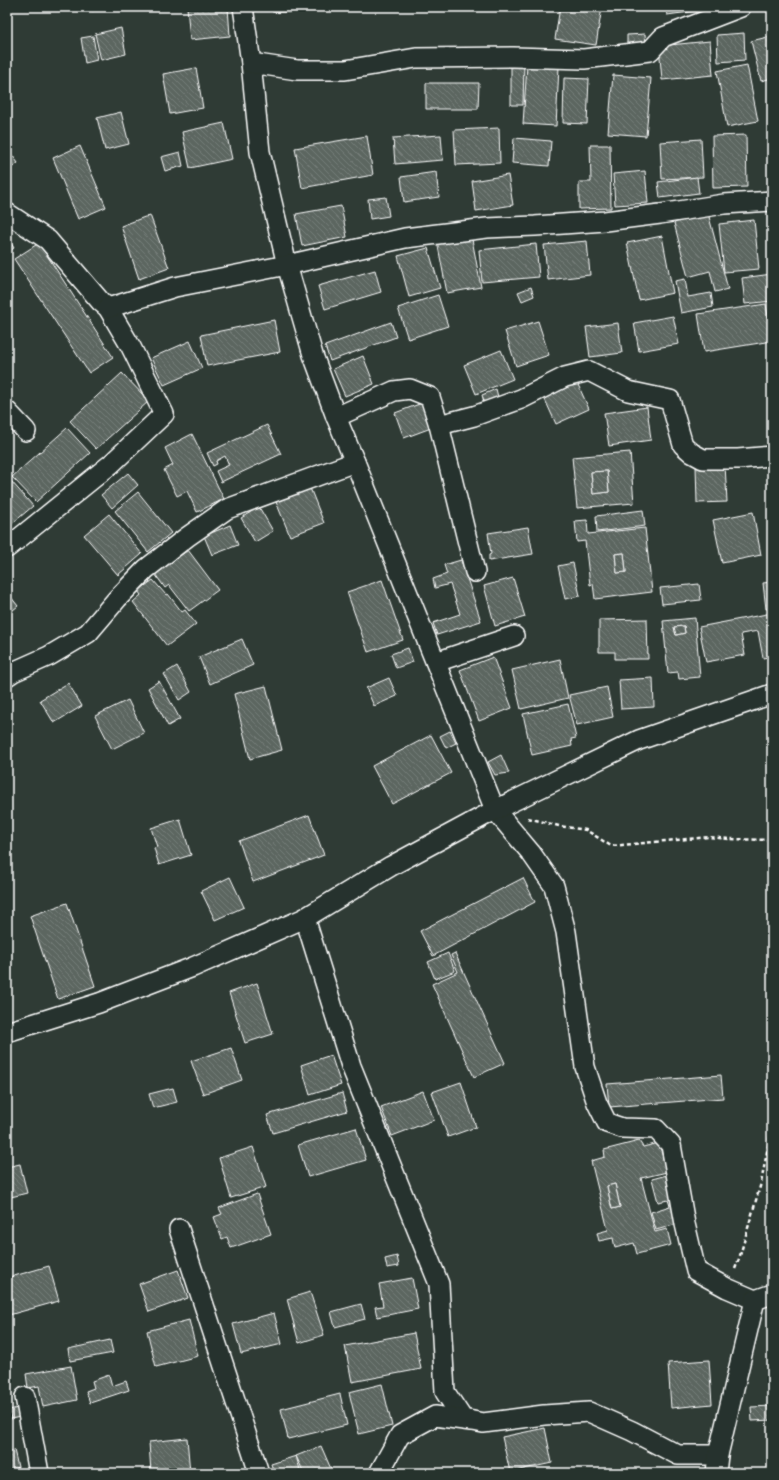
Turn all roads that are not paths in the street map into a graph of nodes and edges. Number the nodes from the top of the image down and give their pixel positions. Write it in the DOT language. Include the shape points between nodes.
graph roads {
  1 [pos="243,7"];
  2 [pos="741,7"];
  3 [pos="251,63"];
  4 [pos="772,202"];
  5 [pos="7,213"];
  6 [pos="287,265"];
  7 [pos="108,308"];
  8 [pos="7,411"];
  9 [pos="336,417"];
  10 [pos="440,425"];
  11 [pos="26,431"];
  12 [pos="772,456"];
  13 [pos="355,462"];
  14 [pos="7,548"];
  15 [pos="475,572"];
  16 [pos="514,636"];
  17 [pos="436,662"];
  18 [pos="7,676"];
  19 [pos="772,694"];
  20 [pos="495,810"];
  21 [pos="305,918"];
  22 [pos="7,1032"];
  23 [pos="179,1229"];
  24 [pos="763,1297"];
  25 [pos="25,1397"];
  26 [pos="483,1423"];
  27 [pos="717,1464"];
  28 [pos="39,1473"];
  29 [pos="259,1473"];
  30 [pos="378,1473"];
  1 -- 3 [label="street"];
  2 -- 3 [label="street" via="663,38 650,51 584,60 513,57 416,58 345,70 297,70"];
  3 -- 6 [label="street" via="260,152"];
  4 -- 6 [label="street" via="724,204 605,221 487,228 405,238"];
  5 -- 7 [label="street" via="48,240"];
  6 -- 7 [label="street" via="175,287"];
  6 -- 9 [label="street" via="313,355"];
  7 -- 14 [label="street" via="131,347 164,414 111,464"];
  8 -- 11 [label="street"];
  9 -- 10 [label="street" via="386,394 410,389 430,397"];
  9 -- 13 [label="street"];
  10 -- 12 [label="street" via="481,414 521,399 565,377 589,371 628,391 670,400 683,445 703,459"];
  10 -- 15 [label="street"];
  13 -- 17 [label="street"];
  13 -- 18 [label="street" via="227,509 146,569 88,633 49,656"];
  16 -- 17 [label="street"];
  17 -- 20 [label="street"];
  19 -- 20 [label="street" via="639,740"];
  20 -- 21 [label="street" via="391,866"];
  20 -- 24 [label="street" via="531,853 554,886 566,932 585,1067 607,1123 622,1128 656,1129 670,1145 696,1271 727,1288"];
  21 -- 22 [label="street" via="193,967 99,1002"];
  21 -- 26 [label="street" via="351,1066 438,1284 445,1392 463,1419"];
  23 -- 29 [label="street"];
  24 -- 27 [label="street"];
  25 -- 28 [label="street"];
  26 -- 27 [label="street" via="589,1412 678,1455"];
  26 -- 30 [label="street" via="435,1416 400,1435"];
}
